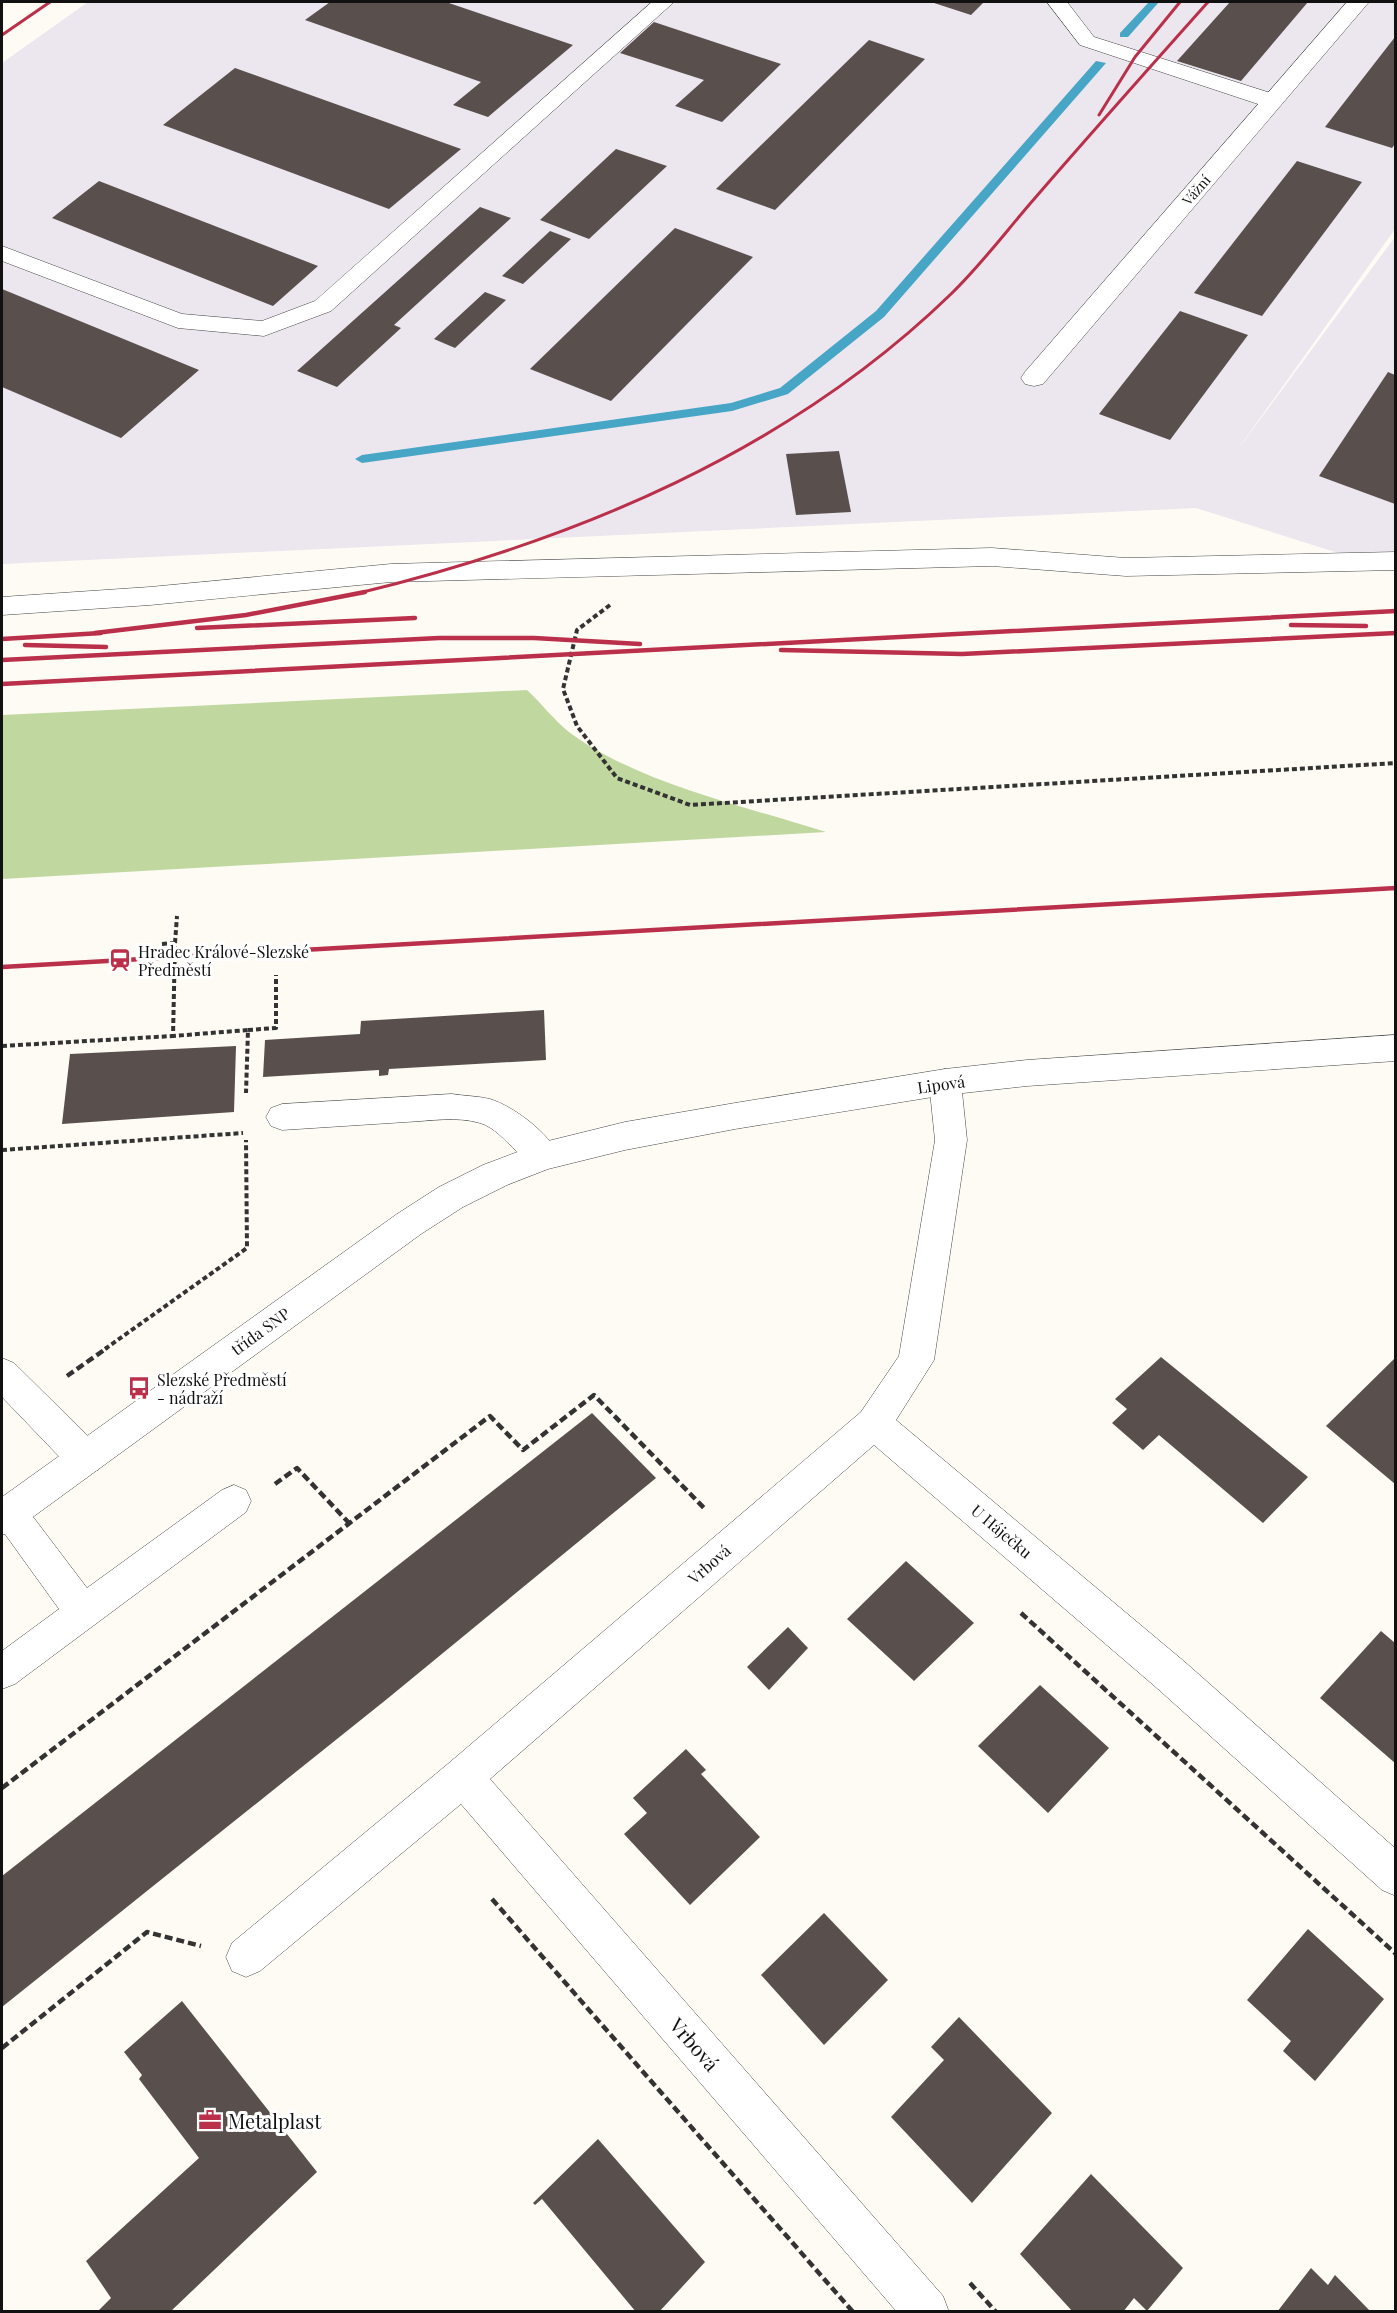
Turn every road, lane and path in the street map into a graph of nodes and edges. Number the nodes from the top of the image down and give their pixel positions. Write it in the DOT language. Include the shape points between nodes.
graph roads {
  1 [pos="664,2"];
  2 [pos="1057,2"];
  3 [pos="1358,2"];
  4 [pos="1272,102"];
  5 [pos="2,253"];
  6 [pos="1034,378"];
  7 [pos="1395,561"];
  8 [pos="663,566"];
  9 [pos="2,606"];
  10 [pos="1395,763"];
  11 [pos="177,916"];
  12 [pos="175,943"];
  13 [pos="162,944"];
  14 [pos="207,972"];
  15 [pos="174,974"];
  16 [pos="276,975"];
  17 [pos="248,1030"];
  18 [pos="173,1036"];
  19 [pos="2,1046"];
  20 [pos="1395,1048"];
  21 [pos="945,1083"];
  22 [pos="246,1105"];
  23 [pos="282,1118"];
  24 [pos="246,1124"];
  25 [pos="246,1133"];
  26 [pos="2,1150"];
  27 [pos="544,1156"];
  28 [pos="495,1175"];
  29 [pos="2,1374"];
  30 [pos="29,1403"];
  31 [pos="874,1423"];
  32 [pos="85,1458"];
  33 [pos="297,1468"];
  34 [pos="234,1501"];
  35 [pos="5,1515"];
  36 [pos="349,1523"];
  37 [pos="736,1541"];
  38 [pos="1017,1610"];
  39 [pos="83,1612"];
  40 [pos="2,1672"];
  41 [pos="463,1777"];
  42 [pos="2,1788"];
  43 [pos="1395,1876"];
  44 [pos="492,1899"];
  45 [pos="1395,1954"];
  46 [pos="246,1957"];
  47 [pos="2,2048"];
  48 [pos="853,2312"];
  49 [pos="927,2312"];
  1 -- 5 [label="lane" via="323,306 264,329 178,321"];
  2 -- 4 [label="lane" via="1088,41"];
  3 -- 4 [label="street, Vážní"];
  4 -- 6 [label="street, Vážní"];
  7 -- 8 [label="lane" via="1126,567 992,557"];
  8 -- 9 [label="lane" via="391,573"];
  8 -- 10 [label="path" via="577,630 563,689 577,726 616,778 690,805"];
  11 -- 12 [label="path"];
  12 -- 13 [label="path"];
  12 -- 15 [label="path"];
  14 -- 15 [label="path"];
  15 -- 18 [label="path"];
  16 -- 17 [label="path" via="276,1028"];
  17 -- 18 [label="path"];
  17 -- 22 [label="path"];
  18 -- 19 [label="path"];
  20 -- 21 [label="street, Lipová" via="1106,1066"];
  21 -- 27 [label="street, Lipová" via="635,1134"];
  21 -- 31 [label="street" via="951,1140 916,1360"];
  23 -- 27 [label="lane" via="452,1107 486,1111 514,1128"];
  24 -- 25 [label="path"];
  25 -- 26 [label="path"];
  25 -- 30 [label="path" via="247,1248"];
  27 -- 28 [label="street, Lipová"];
  28 -- 32 [label="street, třída SNP" via="409,1224"];
  29 -- 30 [label="street"];
  30 -- 32 [label="street"];
  31 -- 37 [label="street, Vrbová"];
  31 -- 43 [label="street, U Háječku" via="1172,1676"];
  32 -- 35 [label="street, třída SNP"];
  33 -- 36 [label="path"];
  34 -- 39 [label="lane"];
  35 -- 39 [label="lane"];
  36 -- 37 [label="path" via="490,1416 524,1450 594,1395"];
  36 -- 42 [label="path"];
  37 -- 41 [label="street, Vrbová"];
  38 -- 45 [label="path"];
  39 -- 40 [label="lane"];
  41 -- 46 [label="street, Vrbová"];
  41 -- 49 [label="street, Vrbová"];
  44 -- 48 [label="path"];
  46 -- 47 [label="path" via="147,1932"];
}
